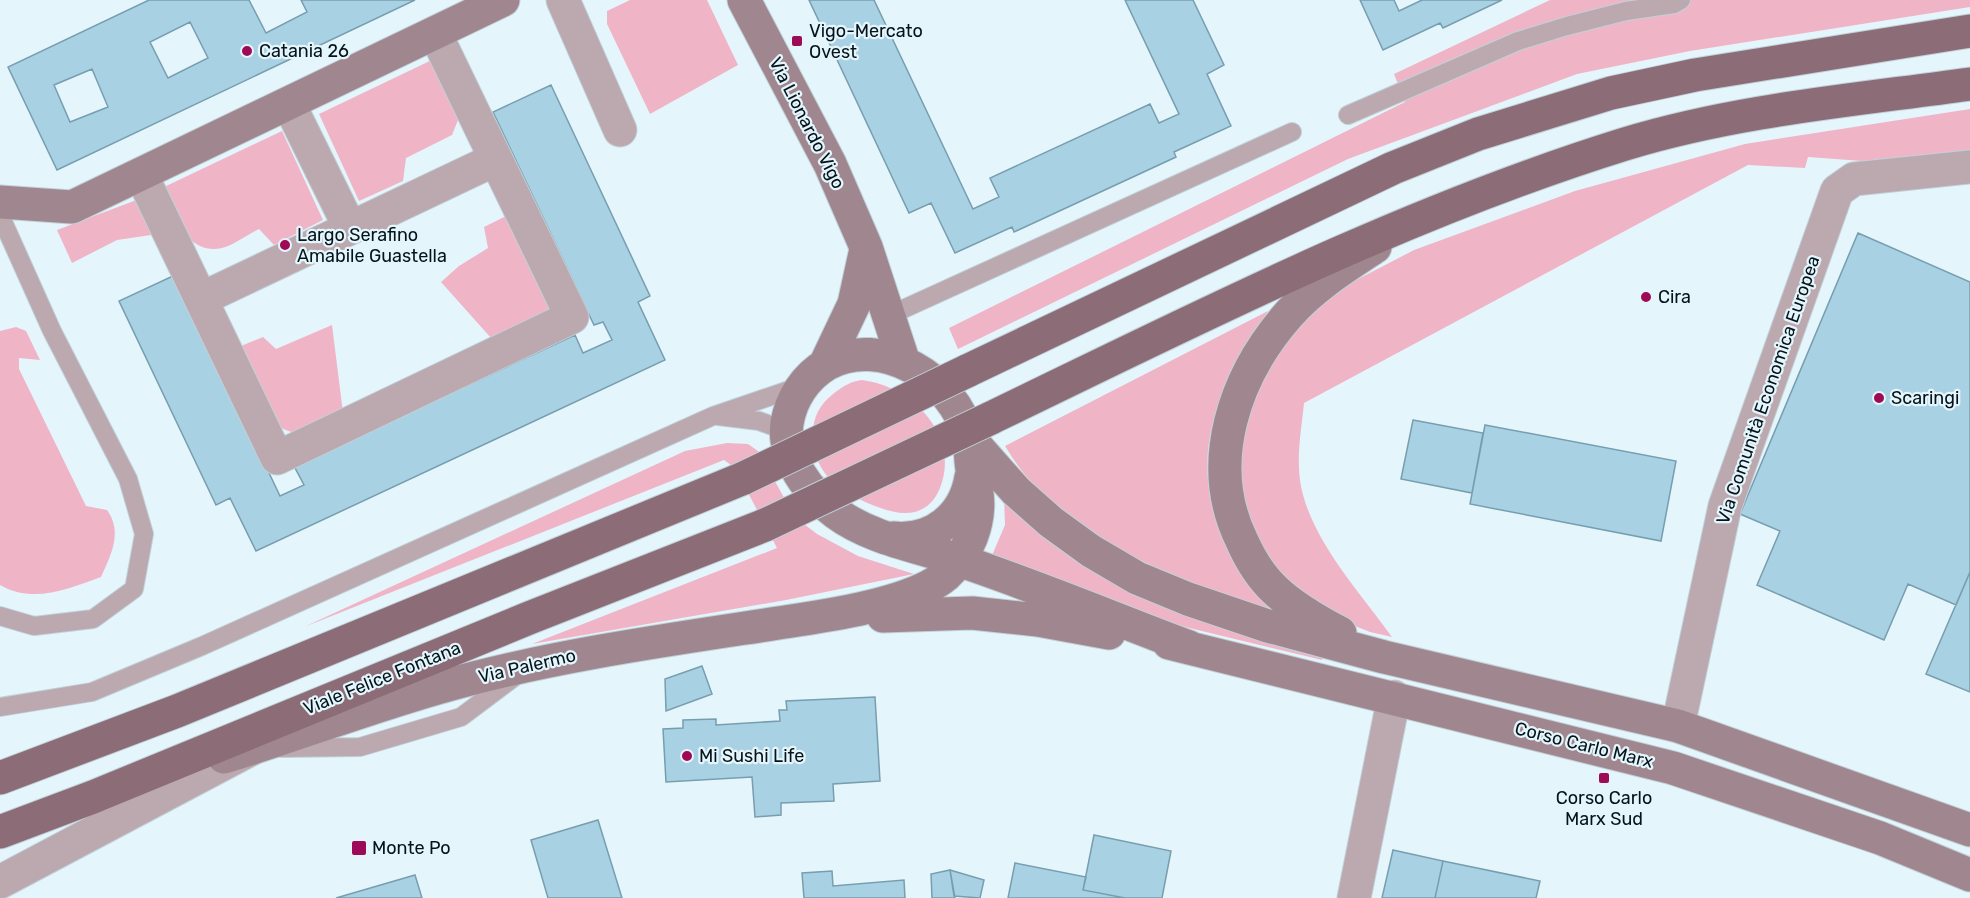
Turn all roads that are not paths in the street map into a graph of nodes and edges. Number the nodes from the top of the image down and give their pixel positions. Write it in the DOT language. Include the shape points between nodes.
graph roads {
  1 [pos="564,0"];
  2 [pos="744,0"];
  3 [pos="1681,0"];
  4 [pos="492,2"];
  5 [pos="1970,30"];
  6 [pos="435,33"];
  7 [pos="1970,84"];
  8 [pos="289,104"];
  9 [pos="1348,115"];
  10 [pos="620,130"];
  11 [pos="1292,132"];
  12 [pos="496,159"];
  13 [pos="1970,167"];
  14 [pos="142,176"];
  15 [pos="0,202"];
  16 [pos="0,215"];
  17 [pos="1420,216"];
  18 [pos="350,228"];
  19 [pos="866,248"];
  20 [pos="201,299"];
  21 [pos="888,316"];
  22 [pos="904,363"];
  23 [pos="813,376"];
  24 [pos="713,416"];
  25 [pos="980,427"];
  26 [pos="786,431"];
  27 [pos="972,473"];
  28 [pos="880,535"];
  29 [pos="958,560"];
  30 [pos="0,616"];
  31 [pos="812,618"];
  32 [pos="1189,647"];
  33 [pos="1384,657"];
  34 [pos="389,675"];
  35 [pos="1394,698"];
  36 [pos="0,706"];
  37 [pos="1678,726"];
  38 [pos="249,749"];
  39 [pos="0,778"];
  40 [pos="93,797"];
  41 [pos="1970,830"];
  42 [pos="0,832"];
  43 [pos="1970,875"];
  44 [pos="0,882"];
  45 [pos="1354,898"];
  1 -- 10 [label="street"];
  2 -- 19 [label="main road, Via Lionardo Vigo" via="830,164"];
  3 -- 9 [label="lane" via="1518,41"];
  4 -- 6 [label="main road"];
  5 -- 39 [label="main road, bridge" via="1695,75 1611,93 1478,134 1394,168 744,478 177,711"];
  6 -- 8 [label="main road"];
  6 -- 12 [label="street"];
  7 -- 17 [label="main road, Viale Felice Fontana" via="1747,116 1626,144"];
  8 -- 14 [label="main road"];
  8 -- 18 [label="street"];
  11 -- 21 [label="lane"];
  12 -- 18 [label="street"];
  12 -- 20 [label="street" via="572,317 278,458"];
  13 -- 37 [label="street, Via Comunità Economica Europea" via="1854,179 1837,191 1725,506"];
  14 -- 15 [label="main road" via="72,207"];
  14 -- 20 [label="street"];
  16 -- 30 [label="lane" via="52,331 128,479 144,534 134,589 93,620 34,626"];
  17 -- 25 [label="main road, Viale Felice Fontana" via="1339,251"];
  17 -- 33 [label="main road" via="1331,276 1290,312 1256,358 1231,416 1225,449 1223,479 1228,507 1250,559 1274,590 1308,616"];
  18 -- 20 [label="street"];
  19 -- 21 [label="main road, Via Lionardo Vigo"];
  19 -- 23 [label="main road" via="854,304"];
  21 -- 22 [label="main road, Via Lionardo Vigo"];
  22 -- 23 [label="main road" via="864,354 837,359"];
  22 -- 25 [label="main road" via="933,381"];
  23 -- 24 [label="lane"];
  23 -- 26 [label="main road" via="793,400"];
  24 -- 26 [label="lane" via="759,421"];
  24 -- 36 [label="lane" via="103,687 36,703"];
  25 -- 27 [label="main road"];
  25 -- 33 [label="main road" via="1016,491 1091,551 1137,578 1268,626"];
  25 -- 34 [label="main road, Viale Felice Fontana, bridge" via="765,525"];
  26 -- 28 [label="main road" via="794,462 812,490 836,513"];
  27 -- 28 [label="main road" via="964,503 942,527 912,538"];
  27 -- 29 [label="main road" via="978,495 977,518"];
  28 -- 29 [label="main road"];
  29 -- 31 [label="main road" via="946,575 916,594"];
  29 -- 32 [label="main road"];
  31 -- 32 [label="main road" via="972,613 1038,620"];
  31 -- 38 [label="main road, Via Palermo" via="609,648 532,664 448,685"];
  32 -- 35 [label="main road, Corso Carlo Marx"];
  33 -- 37 [label="main road"];
  34 -- 38 [label="street"];
  34 -- 40 [label="main road, Viale Felice Fontana"];
  35 -- 43 [label="main road, Corso Carlo Marx" via="1673,768 1859,830"];
  35 -- 45 [label="street"];
  37 -- 41 [label="main road"];
  38 -- 40 [label="main road, Via Palermo"];
  38 -- 44 [label="street"];
  40 -- 42 [label="main road, Viale Felice Fontana"];
}
